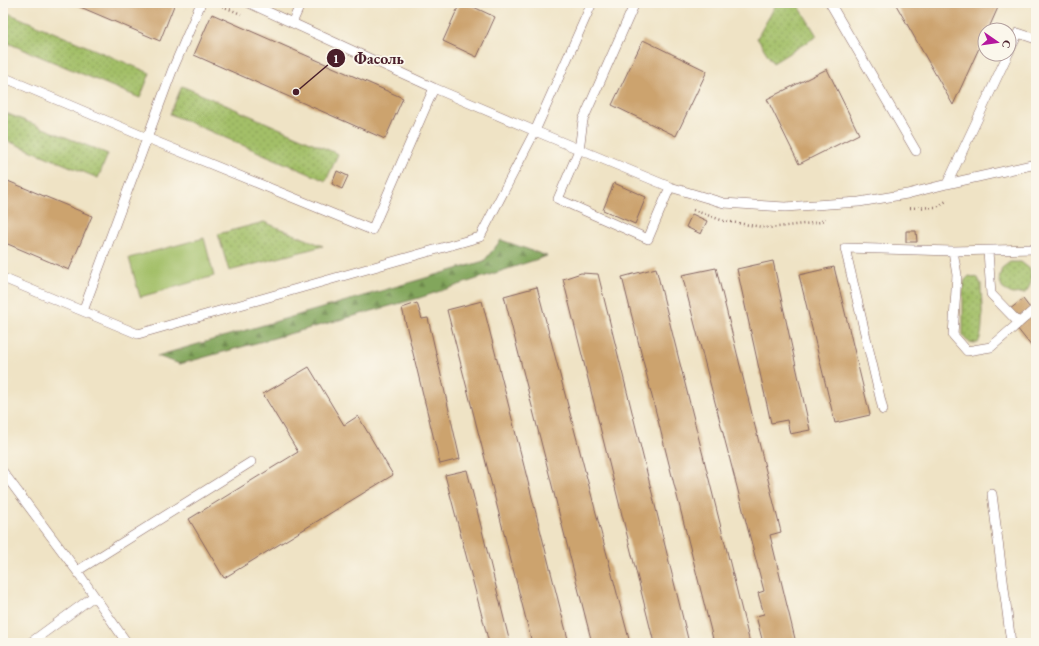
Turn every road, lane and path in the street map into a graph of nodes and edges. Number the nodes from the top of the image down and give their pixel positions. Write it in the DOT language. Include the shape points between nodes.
graph roads {
  1 [pos="201,3"];
  2 [pos="249,3"];
  3 [pos="301,3"];
  4 [pos="592,3"];
  5 [pos="635,3"];
  6 [pos="830,3"];
  7 [pos="292,23"];
  8 [pos="1017,35"];
  9 [pos="1036,39"];
  10 [pos="1005,62"];
  11 [pos="3,77"];
  12 [pos="434,88"];
  13 [pos="535,131"];
  14 [pos="147,138"];
  15 [pos="579,150"];
  16 [pos="916,151"];
  17 [pos="1036,164"];
  18 [pos="947,184"];
  19 [pos="670,187"];
  20 [pos="1036,249"];
  21 [pos="952,251"];
  22 [pos="988,251"];
  23 [pos="3,278"];
  24 [pos="1036,308"];
  25 [pos="83,311"];
  26 [pos="1019,323"];
  27 [pos="883,410"];
  28 [pos="251,462"];
  29 [pos="3,472"];
  30 [pos="992,494"];
  31 [pos="77,571"];
  32 [pos="94,596"];
  33 [pos="30,643"];
  34 [pos="127,643"];
  35 [pos="1011,643"];
  1 -- 14 [label="lane"];
  2 -- 7 [label="lane"];
  3 -- 7 [label="lane"];
  4 -- 13 [label="lane"];
  5 -- 15 [label="lane" via="583,120"];
  6 -- 16 [label="lane"];
  7 -- 12 [label="lane"];
  8 -- 9 [label="lane" via="1018,33"];
  10 -- 18 [label="lane"];
  11 -- 14 [label="lane"];
  12 -- 13 [label="lane"];
  12 -- 14 [label="lane" via="372,230"];
  13 -- 15 [label="lane"];
  13 -- 25 [label="lane" via="480,237 138,334"];
  14 -- 25 [label="lane"];
  15 -- 19 [label="lane"];
  15 -- 19 [label="lane" via="558,199 648,238"];
  17 -- 18 [label="lane"];
  18 -- 19 [label="lane" via="859,202 785,207 724,203"];
  20 -- 22 [label="lane"];
  21 -- 22 [label="lane"];
  21 -- 26 [label="lane" via="957,275 953,335 967,351 991,347"];
  21 -- 27 [label="lane" via="845,248"];
  22 -- 26 [label="lane" via="991,294"];
  23 -- 25 [label="lane"];
  24 -- 26 [label="lane"];
  28 -- 31 [label="lane"];
  29 -- 31 [label="lane"];
  30 -- 35 [label="lane"];
  31 -- 32 [label="lane"];
  32 -- 33 [label="lane"];
  32 -- 34 [label="lane"];
}
